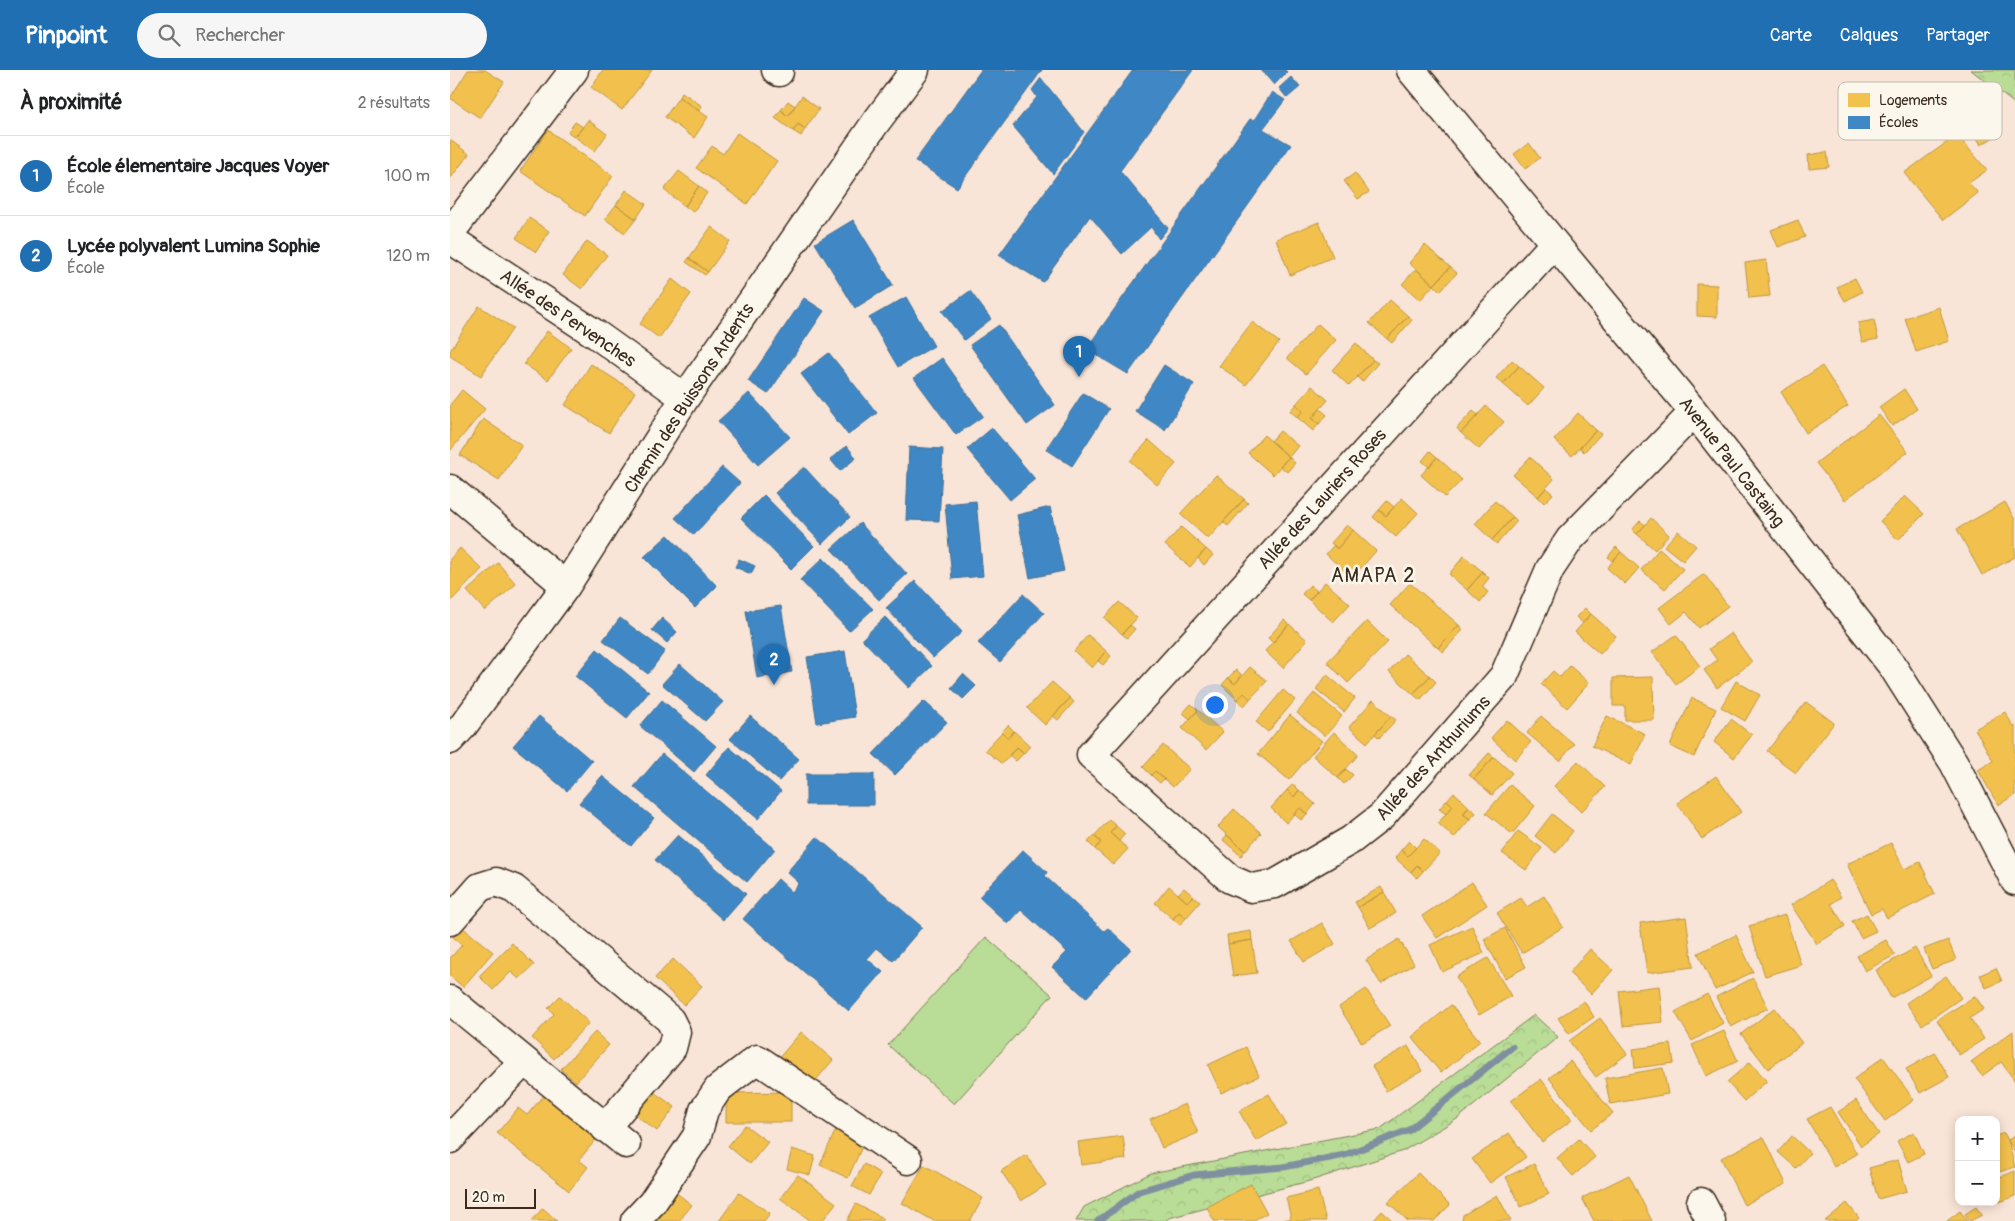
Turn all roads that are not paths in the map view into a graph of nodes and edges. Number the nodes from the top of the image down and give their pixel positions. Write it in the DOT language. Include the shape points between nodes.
graph roads {
  1 [pos="915,70"];
  2 [pos="1411,70"];
  3 [pos="570,71"];
  4 [pos="450,233"];
  5 [pos="450,239"];
  6 [pos="1554,244"];
  7 [pos="685,398"];
  8 [pos="1694,412"];
  9 [pos="450,489"];
  10 [pos="566,586"];
  11 [pos="456,733"];
  12 [pos="1091,754"];
  13 [pos="2015,881"];
  14 [pos="450,921"];
  15 [pos="450,1000"];
  16 [pos="524,1061"];
  17 [pos="450,1139"];
  18 [pos="908,1160"];
  19 [pos="635,1221"];
  1 -- 7 [label="street, Chemin des Buissons Ardents"];
  2 -- 6 [label="street, Avenue Paul Castaing"];
  3 -- 4 [label="street"];
  5 -- 7 [label="street, Allée des Pervenches" via="598,336"];
  6 -- 8 [label="street, Avenue Paul Castaing"];
  6 -- 12 [label="street, Allée des Lauriers Roses"];
  7 -- 10 [label="street, Chemin des Buissons Ardents"];
  8 -- 12 [label="street, Allée des Anthuriums" via="1559,554 1504,676 1404,792 1367,829 1275,884 1251,888 1230,879"];
  8 -- 13 [label="street, Avenue Paul Castaing" via="1893,667 1954,763"];
  9 -- 10 [label="street"];
  10 -- 11 [label="street, Chemin des Buissons Ardents"];
  14 -- 16 [label="street" via="480,887 496,882 514,889 670,1020 676,1032 672,1048 615,1136"];
  15 -- 16 [label="street"];
  16 -- 17 [label="street"];
  18 -- 19 [label="street" via="757,1059 718,1089 704,1110 698,1136"];
}
